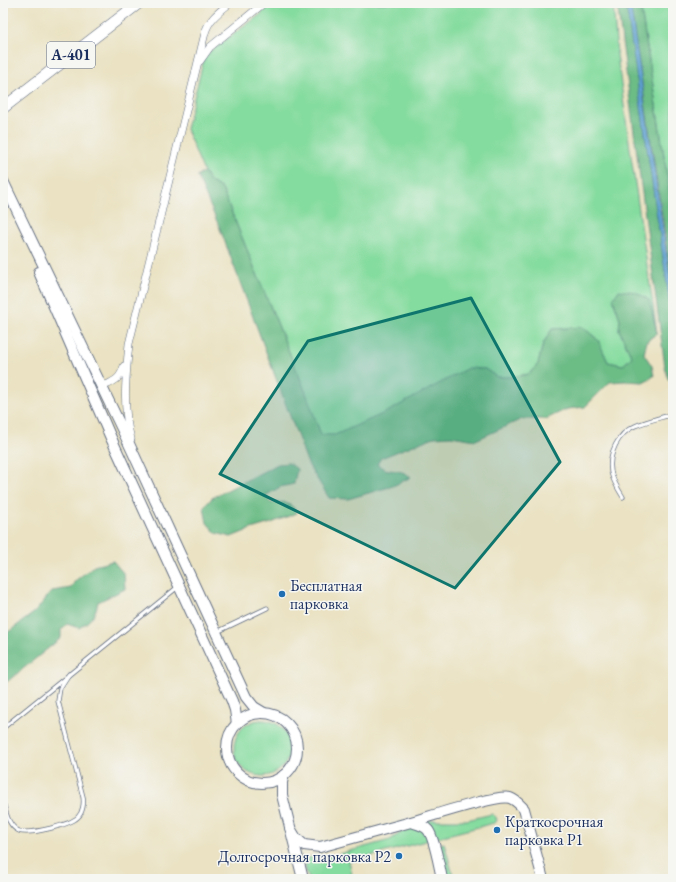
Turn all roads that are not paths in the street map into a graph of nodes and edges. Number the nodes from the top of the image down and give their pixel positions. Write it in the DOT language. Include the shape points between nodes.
graph roads {
  1 [pos="139,3"];
  2 [pos="230,3"];
  3 [pos="264,3"];
  4 [pos="189,100"];
  5 [pos="3,108"];
  6 [pos="3,181"];
  7 [pos="3,187"];
  8 [pos="129,344"];
  9 [pos="102,387"];
  10 [pos="673,414"];
  11 [pos="126,432"];
  12 [pos="111,438"];
  13 [pos="623,497"];
  14 [pos="180,586"];
  15 [pos="267,608"];
  16 [pos="216,632"];
  17 [pos="69,674"];
  18 [pos="264,713"];
  19 [pos="237,724"];
  20 [pos="3,728"];
  21 [pos="284,775"];
  22 [pos="264,783"];
  23 [pos="282,795"];
  24 [pos="3,802"];
  25 [pos="411,822"];
  26 [pos="290,828"];
  27 [pos="303,879"];
  28 [pos="442,879"];
  29 [pos="543,879"];
  1 -- 5 [label="main road, А-401"];
  2 -- 4 [label="street" via="213,17 207,26"];
  3 -- 4 [label="street" via="205,53 199,64"];
  4 -- 8 [label="street"];
  6 -- 9 [label="main road"];
  7 -- 12 [label="main road"];
  8 -- 9 [label="street" via="120,377"];
  8 -- 11 [label="street"];
  9 -- 11 [label="main road"];
  10 -- 13 [label="lane" via="633,427 618,439 611,455 611,472"];
  11 -- 12 [label="main road"];
  11 -- 16 [label="main road"];
  12 -- 14 [label="main road"];
  14 -- 17 [label="lane"];
  14 -- 19 [label="main road" via="232,701"];
  15 -- 16 [label="lane"];
  16 -- 18 [label="main road" via="246,697 254,707"];
  17 -- 20 [label="lane"];
  17 -- 24 [label="lane" via="60,688 58,701 83,801 82,812 67,823 24,832 15,828 7,818"];
  18 -- 19 [label="main road" via="252,714"];
  18 -- 21 [label="main road" via="283,720 295,737 295,758"];
  19 -- 22 [label="main road" via="227,742 230,763 244,778"];
  21 -- 22 [label="main road"];
  21 -- 23 [label="main road"];
  22 -- 23 [label="main road" via="273,786"];
  23 -- 26 [label="main road"];
  25 -- 26 [label="main road" via="320,847 304,845"];
  25 -- 28 [label="main road" via="424,827 430,834"];
  25 -- 29 [label="main road" via="495,798 510,798 524,810"];
  26 -- 27 [label="main road"];
}
